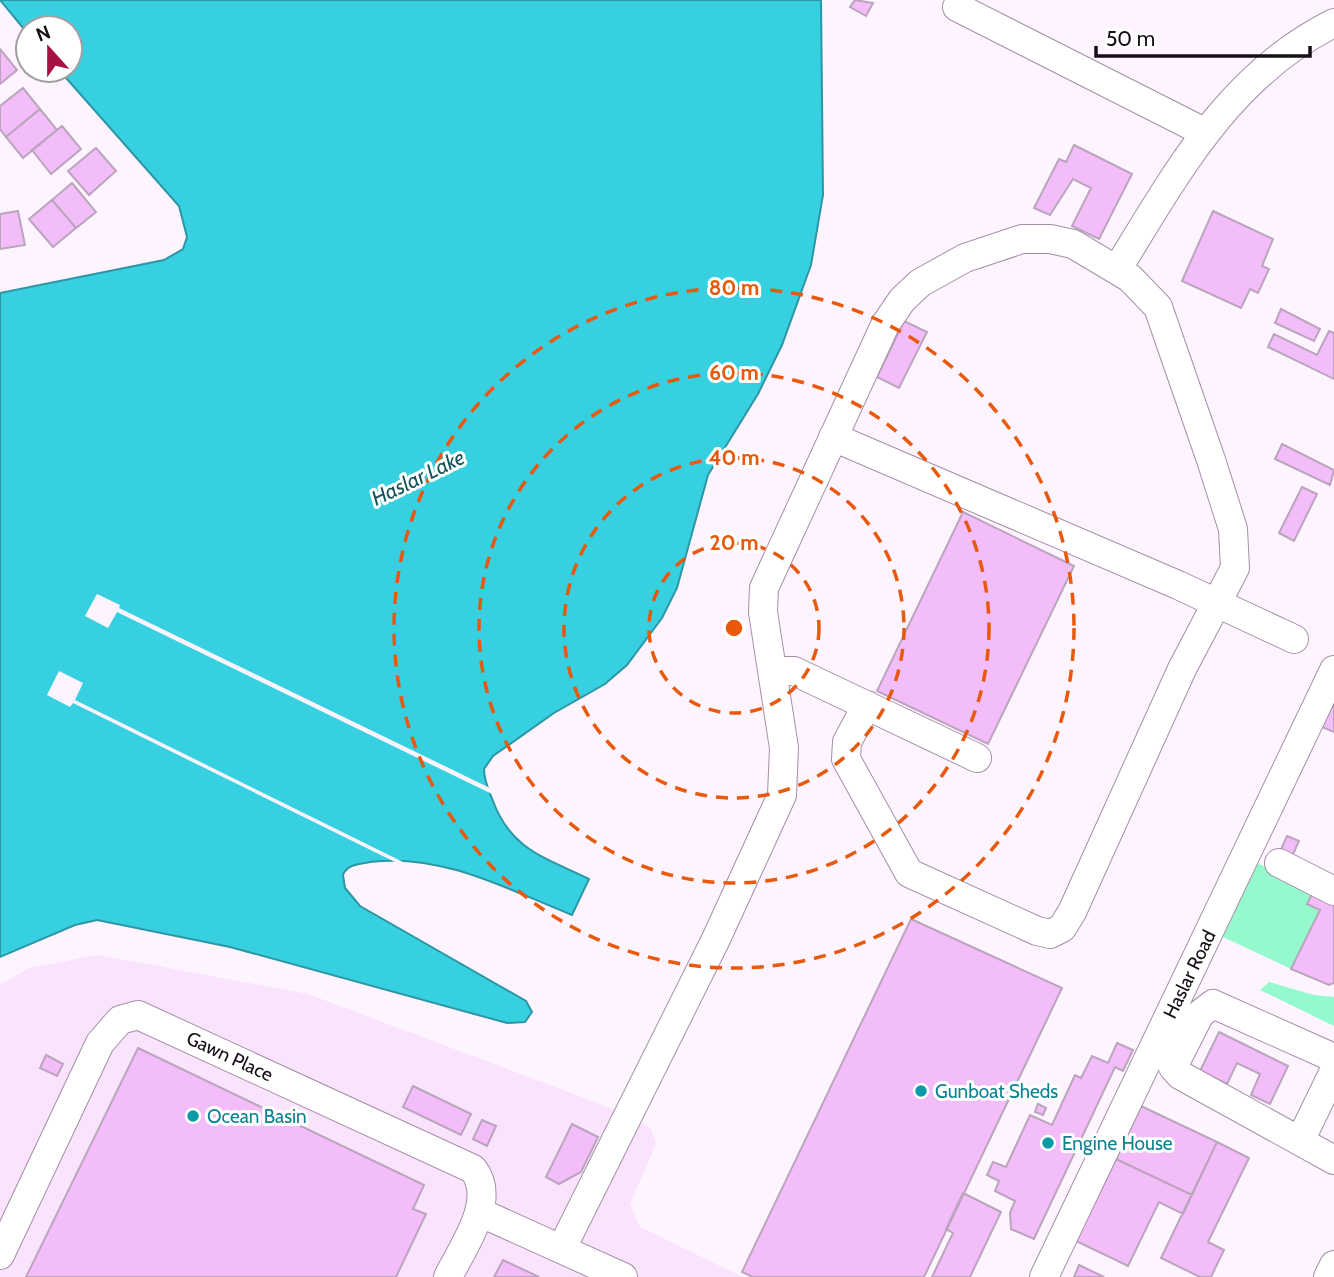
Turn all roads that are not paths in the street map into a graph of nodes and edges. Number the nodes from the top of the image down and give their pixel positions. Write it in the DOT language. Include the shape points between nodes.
graph roads {
  1 [pos="957,7"];
  2 [pos="1334,23"];
  3 [pos="1204,132"];
  4 [pos="1118,268"];
  5 [pos="833,437"];
  6 [pos="1217,603"];
  7 [pos="1294,639"];
  8 [pos="1334,670"];
  9 [pos="773,671"];
  10 [pos="867,705"];
  11 [pos="977,758"];
  12 [pos="1279,863"];
  13 [pos="1334,891"];
  14 [pos="1334,1058"];
  15 [pos="1334,1071"];
  16 [pos="1300,1141"];
  17 [pos="1334,1160"];
  18 [pos="479,1212"];
  19 [pos="562,1248"];
  20 [pos="0,1255"];
  21 [pos="1334,1265"];
  22 [pos="448,1277"];
  23 [pos="623,1277"];
  24 [pos="1044,1277"];
  25 [pos="1328,1277"];
  1 -- 3 [label="street"];
  2 -- 3 [label="street" via="1260,75"];
  3 -- 4 [label="street"];
  4 -- 5 [label="street" via="1073,244 1034,238 982,251 935,272 894,311"];
  4 -- 6 [label="street" via="1141,286 1162,314 1233,529 1235,568"];
  5 -- 6 [label="street"];
  5 -- 9 [label="street" via="764,587 763,611"];
  6 -- 7 [label="street"];
  6 -- 10 [label="street" via="1182,669 1072,912 1062,928 1050,934 921,881 904,867 846,759 847,742"];
  8 -- 24 [label="street, Haslar Road"];
  9 -- 10 [label="street" via="790,669"];
  9 -- 19 [label="street" via="785,760 782,795 716,939"];
  10 -- 11 [label="street"];
  12 -- 13 [label="street"];
  14 -- 16 [label="street" via="1213,1004 1202,1010 1175,1058 1173,1067 1180,1075"];
  15 -- 16 [label="street"];
  16 -- 17 [label="street"];
  18 -- 19 [label="street"];
  18 -- 20 [label="street, Gawn Place" via="481,1189 469,1167 134,1015 112,1026 100,1043"];
  18 -- 22 [label="street, Gawn Place"];
  19 -- 23 [label="street"];
  21 -- 25 [label="street"];
}
